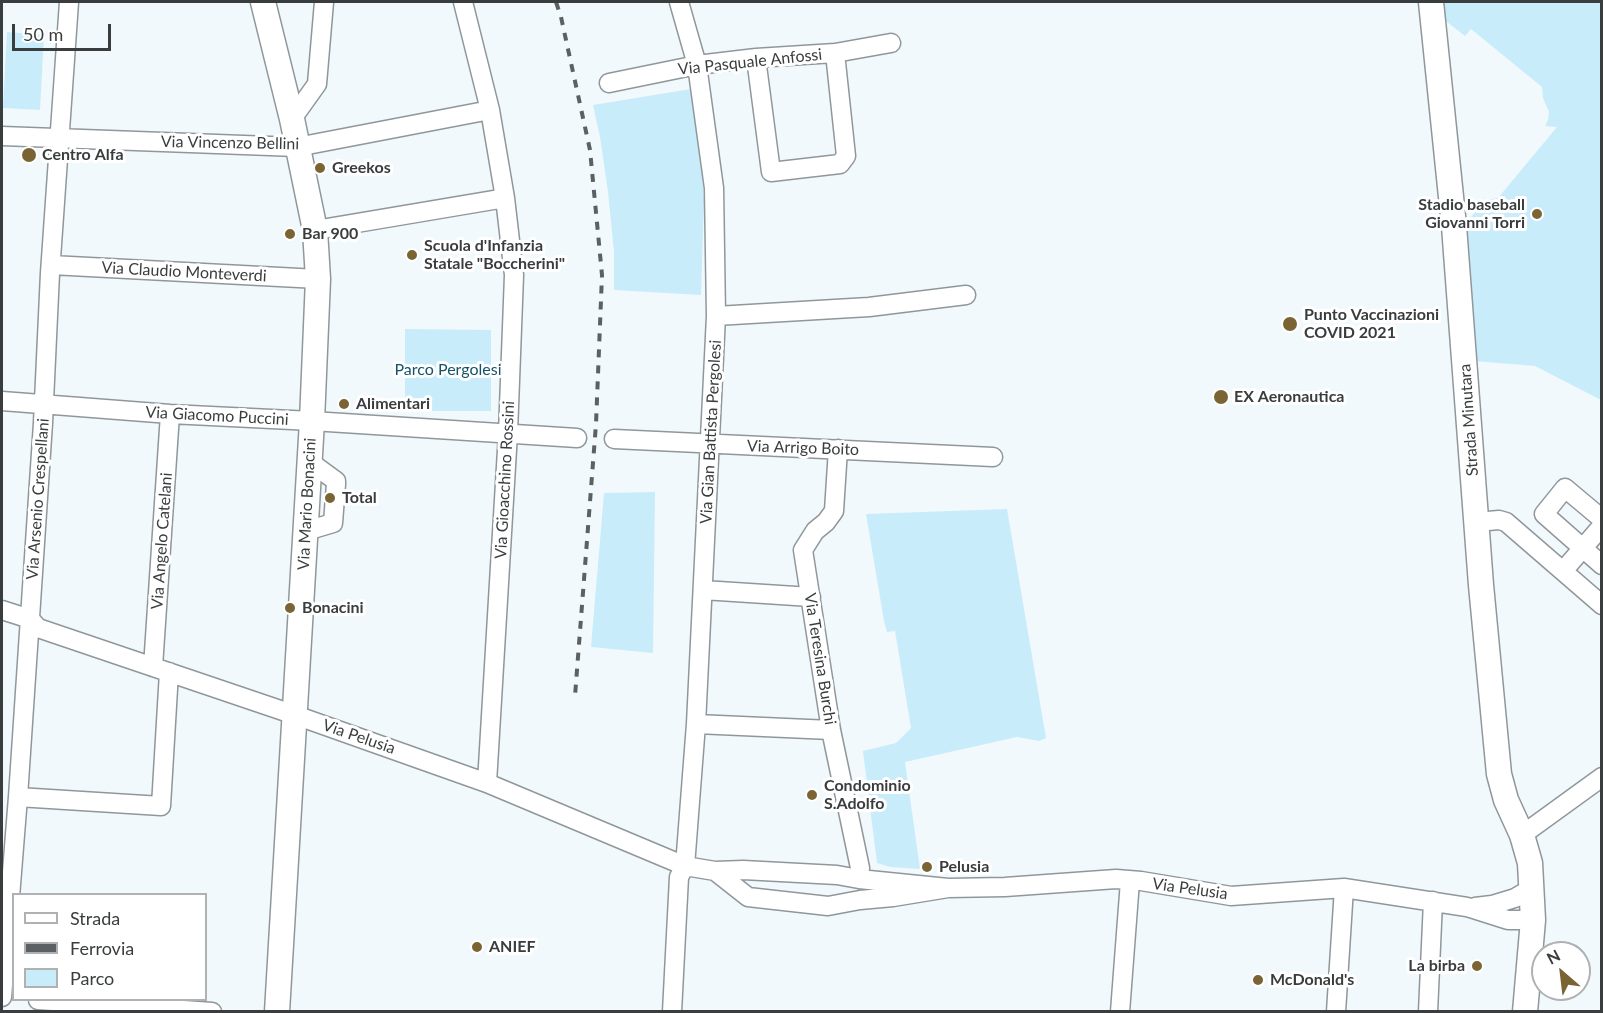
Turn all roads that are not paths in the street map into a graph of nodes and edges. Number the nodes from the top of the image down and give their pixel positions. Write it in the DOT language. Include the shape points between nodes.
graph roads {
  1 [pos="69,2"];
  2 [pos="263,2"];
  3 [pos="324,2"];
  4 [pos="463,2"];
  5 [pos="679,2"];
  6 [pos="1431,2"];
  7 [pos="891,43"];
  8 [pos="835,53"];
  9 [pos="756,58"];
  10 [pos="697,66"];
  11 [pos="609,83"];
  12 [pos="490,110"];
  13 [pos="292,119"];
  14 [pos="2,136"];
  15 [pos="59,139"];
  16 [pos="297,147"];
  17 [pos="505,198"];
  18 [pos="315,230"];
  19 [pos="51,265"];
  20 [pos="318,279"];
  21 [pos="966,295"];
  22 [pos="717,316"];
  23 [pos="2,401"];
  24 [pos="44,403"];
  25 [pos="170,414"];
  26 [pos="312,421"];
  27 [pos="508,433"];
  28 [pos="577,438"];
  29 [pos="614,440"];
  30 [pos="710,445"];
  31 [pos="838,449"];
  32 [pos="993,457"];
  33 [pos="1602,519"];
  34 [pos="1477,522"];
  35 [pos="1602,526"];
  36 [pos="1583,549"];
  37 [pos="1602,564"];
  38 [pos="1563,571"];
  39 [pos="703,590"];
  40 [pos="811,597"];
  41 [pos="1602,605"];
  42 [pos="2,610"];
  43 [pos="30,619"];
  44 [pos="161,670"];
  45 [pos="295,715"];
  46 [pos="696,724"];
  47 [pos="831,730"];
  48 [pos="1602,777"];
  49 [pos="488,783"];
  50 [pos="18,797"];
  51 [pos="1522,835"];
  52 [pos="685,866"];
  53 [pos="715,871"];
  54 [pos="859,879"];
  55 [pos="1130,880"];
  56 [pos="948,888"];
  57 [pos="1344,888"];
  58 [pos="1532,888"];
  59 [pos="860,900"];
  60 [pos="1433,901"];
  61 [pos="1467,907"];
  62 [pos="1533,920"];
  63 [pos="2,997"];
  64 [pos="55,1001"];
  65 [pos="113,1008"];
  66 [pos="212,1011"];
  67 [pos="277,1011"];
  68 [pos="672,1011"];
  69 [pos="1120,1011"];
  70 [pos="1336,1011"];
  71 [pos="1428,1011"];
  72 [pos="1525,1011"];
  1 -- 15 [label="street, Via Arsenio Crespellani"];
  2 -- 13 [label="main road, Via Mario Bonacini"];
  3 -- 13 [label="street" via="317,84"];
  4 -- 12 [label="street, Via Gioacchino Rossini"];
  5 -- 10 [label="street, Via Gian Battista Pergolesi"];
  6 -- 34 [label="main road, Strada Minutara" via="1454,226"];
  7 -- 8 [label="street, Via Pasquale Anfossi"];
  8 -- 9 [label="street, Via Pasquale Anfossi"];
  8 -- 9 [label="street" via="846,156 840,164 771,172"];
  9 -- 10 [label="street, Via Pasquale Anfossi"];
  10 -- 11 [label="street, Via Pasquale Anfossi"];
  10 -- 22 [label="street, Via Gian Battista Pergolesi" via="714,188"];
  12 -- 16 [label="street, Via Vincenzo Bellini"];
  12 -- 17 [label="street, Via Gioacchino Rossini"];
  13 -- 16 [label="main road, Via Mario Bonacini"];
  14 -- 15 [label="street, Via Vincenzo Bellini"];
  15 -- 16 [label="street, Via Vincenzo Bellini"];
  15 -- 19 [label="street, Via Arsenio Crespellani"];
  16 -- 18 [label="main road, Via Mario Bonacini"];
  17 -- 18 [label="street"];
  17 -- 27 [label="street, Via Gioacchino Rossini" via="514,275"];
  18 -- 20 [label="main road, Via Mario Bonacini"];
  19 -- 20 [label="street, Via Claudio Monteverdi"];
  19 -- 24 [label="street, Via Arsenio Crespellani"];
  20 -- 26 [label="main road, Via Mario Bonacini"];
  21 -- 22 [label="street" via="869,307"];
  22 -- 30 [label="street, Via Gian Battista Pergolesi"];
  23 -- 24 [label="street, Via Giacomo Puccini"];
  24 -- 25 [label="street, Via Giacomo Puccini"];
  24 -- 43 [label="street, Via Arsenio Crespellani"];
  25 -- 26 [label="street, Via Giacomo Puccini"];
  25 -- 44 [label="street, Via Angelo Catelani"];
  26 -- 27 [label="street, Via Giacomo Puccini"];
  26 -- 45 [label="main road, Via Mario Bonacini"];
  27 -- 28 [label="street, Via Giacomo Puccini"];
  27 -- 49 [label="street, Via Gioacchino Rossini"];
  29 -- 30 [label="street, Via Arrigo Boito"];
  30 -- 31 [label="street, Via Arrigo Boito"];
  30 -- 39 [label="street, Via Gian Battista Pergolesi"];
  31 -- 32 [label="street, Via Arrigo Boito"];
  31 -- 40 [label="street, Via Teresina Burchi" via="834,511 814,531 803,550"];
  33 -- 36 [label="street" via="1565,488 1544,514"];
  34 -- 38 [label="street" via="1506,522"];
  34 -- 51 [label="main road, Strada Minutara" via="1499,774"];
  35 -- 36 [label="street"];
  36 -- 37 [label="street"];
  36 -- 38 [label="street"];
  38 -- 41 [label="street"];
  39 -- 40 [label="street"];
  39 -- 46 [label="street, Via Gian Battista Pergolesi"];
  40 -- 47 [label="street, Via Teresina Burchi"];
  42 -- 43 [label="street, Via Pelusia"];
  43 -- 44 [label="street, Via Pelusia" via="38,628"];
  43 -- 50 [label="street, Via Arsenio Crespellani"];
  44 -- 45 [label="street, Via Pelusia"];
  44 -- 50 [label="street, Via Angelo Catelani" via="162,806"];
  45 -- 49 [label="street, Via Pelusia"];
  45 -- 67 [label="main road, Via Mario Bonacini"];
  46 -- 47 [label="street"];
  46 -- 52 [label="street, Via Gian Battista Pergolesi"];
  47 -- 54 [label="street, Via Teresina Burchi" via="860,868"];
  48 -- 51 [label="street"];
  49 -- 52 [label="street, Via Pelusia"];
  50 -- 63 [label="street, Via Arsenio Crespellani"];
  51 -- 58 [label="main road, Strada Minutara"];
  52 -- 53 [label="street, Via Pelusia"];
  52 -- 68 [label="street, Via Gian Battista Pergolesi" via="679,877"];
  53 -- 54 [label="street, Via Pelusia"];
  53 -- 59 [label="street, Via Pelusia" via="748,897 828,906"];
  54 -- 56 [label="street, Via Pelusia"];
  54 -- 59 [label="street" via="849,890"];
  55 -- 56 [label="street, Via Pelusia"];
  55 -- 57 [label="street, Via Pelusia" via="1231,896"];
  55 -- 69 [label="street"];
  56 -- 59 [label="street, Via Pelusia"];
  57 -- 60 [label="street, Via Pelusia"];
  57 -- 70 [label="street"];
  58 -- 61 [label="street, Via Pelusia" via="1492,905"];
  58 -- 62 [label="main road, Strada Minutara"];
  60 -- 61 [label="street, Via Pelusia"];
  60 -- 71 [label="street"];
  61 -- 62 [label="street, Via Pelusia" via="1508,920"];
  62 -- 72 [label="main road, Strada Minutara"];
  64 -- 65 [label="street"];
  65 -- 66 [label="street"];
}
